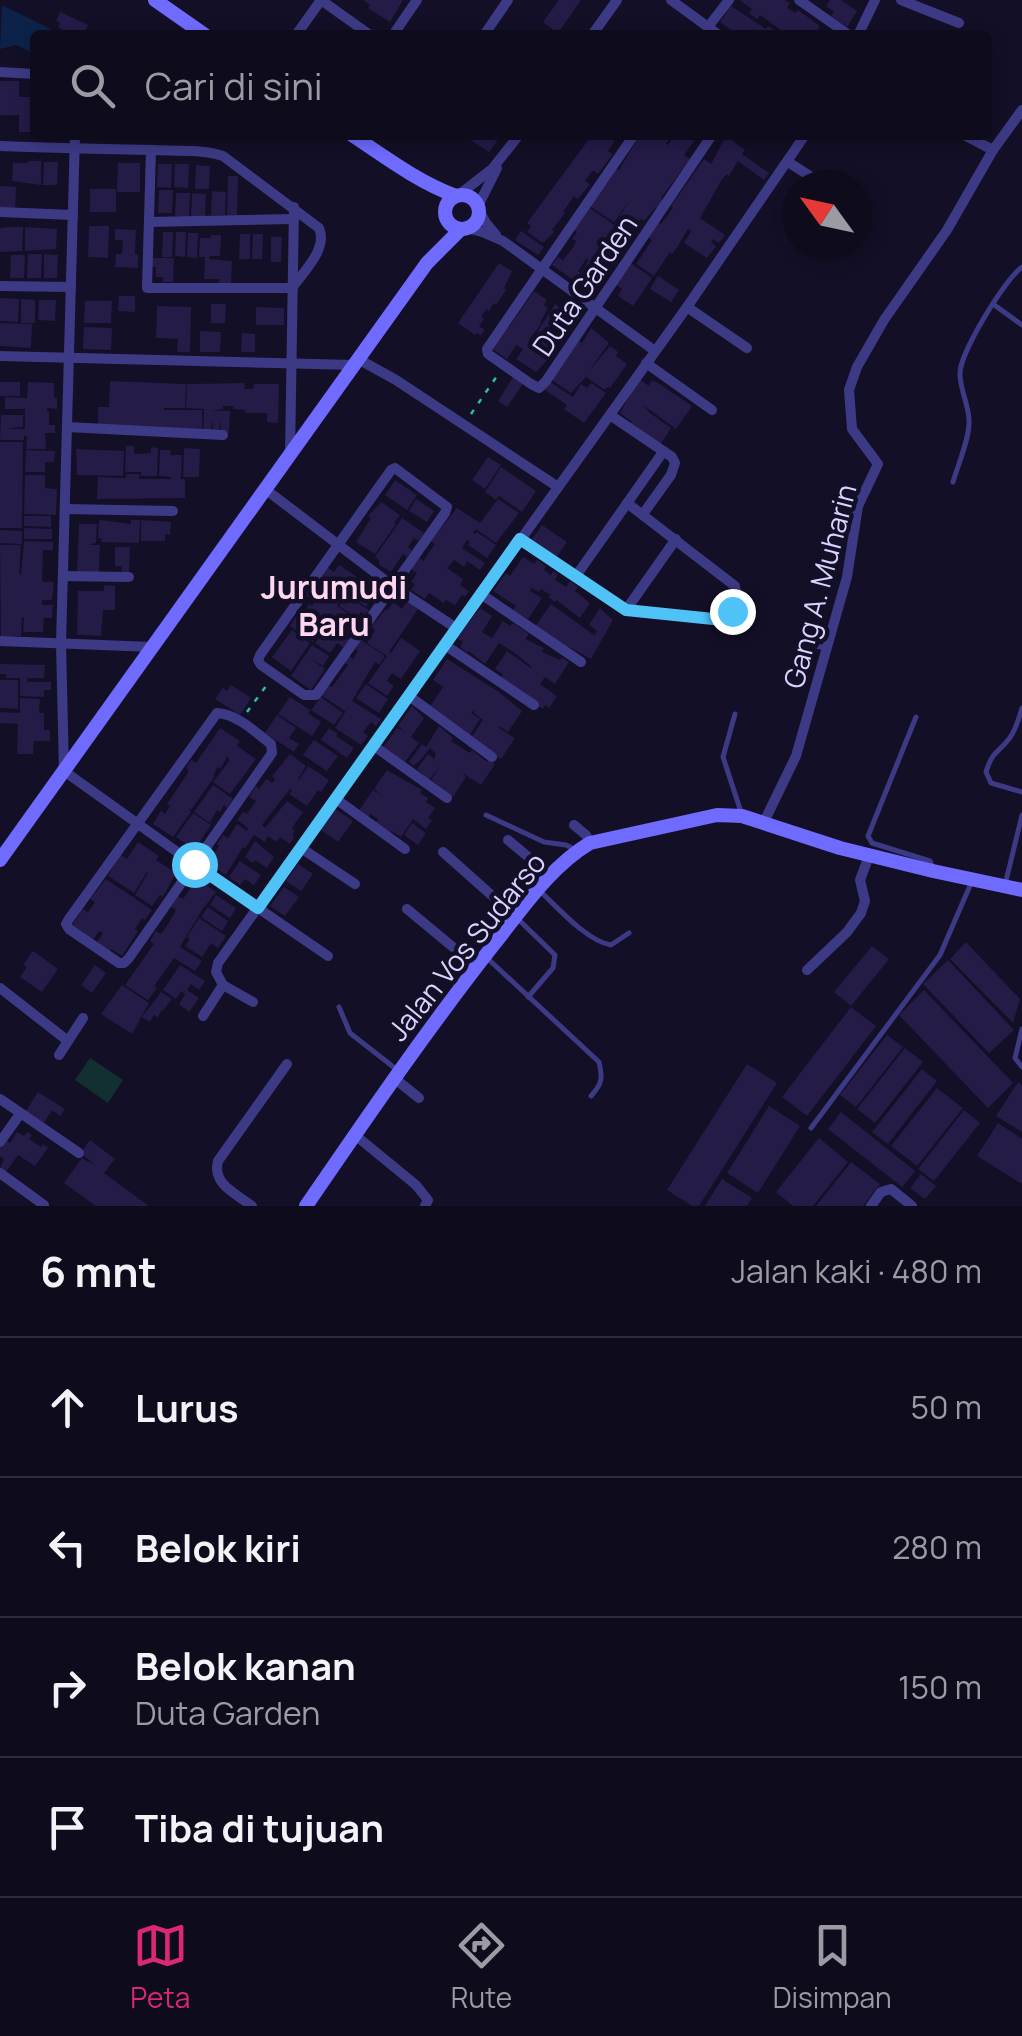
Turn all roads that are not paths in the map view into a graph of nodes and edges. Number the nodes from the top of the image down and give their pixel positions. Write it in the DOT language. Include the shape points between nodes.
graph roads {
  1 [pos="155,0"];
  2 [pos="321,0"];
  3 [pos="417,0"];
  4 [pos="508,0"];
  5 [pos="617,0"];
  6 [pos="671,0"];
  7 [pos="729,0"];
  8 [pos="799,0"];
  9 [pos="875,0"];
  10 [pos="901,0"];
  11 [pos="959,22"];
  12 [pos="708,27"];
  13 [pos="198,30"];
  14 [pos="300,30"];
  15 [pos="363,30"];
  16 [pos="396,30"];
  17 [pos="487,30"];
  18 [pos="596,30"];
  19 [pos="712,30"];
  20 [pos="842,30"];
  21 [pos="860,30"];
  22 [pos="0,72"];
  23 [pos="30,74"];
  24 [pos="1022,110"];
  25 [pos="75,140"];
  26 [pos="359,140"];
  27 [pos="515,140"];
  28 [pos="631,140"];
  29 [pos="709,140"];
  30 [pos="801,140"];
  31 [pos="974,140"];
  32 [pos="0,146"];
  33 [pos="74,148"];
  34 [pos="151,150"];
  35 [pos="993,150"];
  36 [pos="505,154"];
  37 [pos="788,162"];
  38 [pos="801,170"];
  39 [pos="408,173"];
  40 [pos="458,195"];
  41 [pos="479,208"];
  42 [pos="0,212"];
  43 [pos="294,213"];
  44 [pos="445,214"];
  45 [pos="72,215"];
  46 [pos="149,222"];
  47 [pos="464,229"];
  48 [pos="500,239"];
  49 [pos="427,263"];
  50 [pos="1022,266"];
  51 [pos="542,270"];
  52 [pos="0,286"];
  53 [pos="71,287"];
  54 [pos="292,288"];
  55 [pos="993,304"];
  56 [pos="687,307"];
  57 [pos="597,308"];
  58 [pos="1022,324"];
  59 [pos="747,348"];
  60 [pos="655,351"];
  61 [pos="0,356"];
  62 [pos="69,358"];
  63 [pos="356,362"];
  64 [pos="646,363"];
  65 [pos="291,364"];
  66 [pos="712,410"];
  67 [pos="610,415"];
  68 [pos="67,427"];
  69 [pos="222,435"];
  70 [pos="664,452"];
  71 [pos="290,455"];
  72 [pos="953,482"];
  73 [pos="558,486"];
  74 [pos="265,489"];
  75 [pos="627,503"];
  76 [pos="65,510"];
  77 [pos="173,511"];
  78 [pos="643,514"];
  79 [pos="520,539"];
  80 [pos="676,539"];
  81 [pos="337,544"];
  82 [pos="63,576"];
  83 [pos="576,576"];
  84 [pos="129,577"];
  85 [pos="394,587"];
  86 [pos="481,594"];
  87 [pos="626,610"];
  88 [pos="456,628"];
  89 [pos="0,641"];
  90 [pos="802,642"];
  91 [pos="61,643"];
  92 [pos="445,645"];
  93 [pos="152,647"];
  94 [pos="825,648"];
  95 [pos="580,662"];
  96 [pos="409,696"];
  97 [pos="534,706"];
  98 [pos="1022,708"];
  99 [pos="734,714"];
  100 [pos="916,717"];
  101 [pos="374,746"];
  102 [pos="492,757"];
  103 [pos="64,771"];
  104 [pos="1022,792"];
  105 [pos="447,798"];
  106 [pos="336,799"];
  107 [pos="1022,815"];
  108 [pos="486,816"];
  109 [pos="742,816"];
  110 [pos="138,823"];
  111 [pos="763,824"];
  112 [pos="574,825"];
  113 [pos="508,840"];
  114 [pos="583,847"];
  115 [pos="301,848"];
  116 [pos="405,849"];
  117 [pos="443,852"];
  118 [pos="869,856"];
  119 [pos="0,860"];
  120 [pos="194,864"];
  121 [pos="933,872"];
  122 [pos="551,876"];
  123 [pos="972,880"];
  124 [pos="355,884"];
  125 [pos="1004,886"];
  126 [pos="539,890"];
  127 [pos="1022,890"];
  128 [pos="258,908"];
  129 [pos="407,908"];
  130 [pos="516,918"];
  131 [pos="629,933"];
  132 [pos="328,956"];
  133 [pos="481,962"];
  134 [pos="808,970"];
  135 [pos="224,985"];
  136 [pos="0,988"];
  137 [pos="528,996"];
  138 [pos="254,1002"];
  139 [pos="340,1007"];
  140 [pos="204,1016"];
  141 [pos="83,1018"];
  142 [pos="1022,1029"];
  143 [pos="68,1041"];
  144 [pos="59,1055"];
  145 [pos="287,1064"];
  146 [pos="1022,1068"];
  147 [pos="396,1075"];
  148 [pos="590,1096"];
  149 [pos="420,1098"];
  150 [pos="0,1100"];
  151 [pos="20,1114"];
  152 [pos="811,1128"];
  153 [pos="355,1135"];
  154 [pos="0,1142"];
  155 [pos="78,1152"];
  156 [pos="0,1173"];
  157 [pos="44,1204"];
  158 [pos="252,1206"];
  159 [pos="306,1206"];
  160 [pos="426,1206"];
  161 [pos="870,1206"];
  162 [pos="912,1206"];
  1 -- 13 [label="street"];
  2 -- 14 [label="street"];
  2 -- 15 [label="street"];
  3 -- 16 [label="street"];
  4 -- 17 [label="street"];
  5 -- 18 [label="street"];
  6 -- 12 [label="street"];
  7 -- 12 [label="street"];
  8 -- 20 [label="street"];
  9 -- 21 [label="street"];
  10 -- 11 [label="street"];
  12 -- 19 [label="street"];
  22 -- 23 [label="street"];
  24 -- 35 [label="street, Gang A. Muharin"];
  25 -- 33 [label="street"];
  26 -- 39 [label="street"];
  27 -- 36 [label="street"];
  28 -- 51 [label="street, Duta Garden"];
  29 -- 57 [label="street, Duta Garden"];
  30 -- 37 [label="street"];
  31 -- 35 [label="street"];
  32 -- 33 [label="street"];
  33 -- 34 [label="street"];
  33 -- 45 [label="street"];
  34 -- 43 [label="street" via="223,156"];
  34 -- 46 [label="street"];
  35 -- 94 [label="street, Gang A. Muharin" via="853,378 852,429 878,464 858,506 847,577"];
  36 -- 40 [label="street"];
  36 -- 41 [label="street"];
  37 -- 38 [label="street"];
  37 -- 56 [label="street"];
  39 -- 40 [label="street"];
  39 -- 44 [label="street"];
  40 -- 41 [label="street" via="471,197"];
  40 -- 44 [label="street"];
  41 -- 47 [label="street" via="475,223"];
  41 -- 48 [label="street"];
  42 -- 45 [label="street"];
  43 -- 46 [label="street"];
  43 -- 54 [label="street"];
  43 -- 54 [label="street" via="323,238"];
  44 -- 47 [label="street"];
  44 -- 49 [label="street"];
  45 -- 53 [label="street"];
  46 -- 54 [label="street" via="146,288"];
  47 -- 48 [label="street"];
  47 -- 49 [label="street"];
  48 -- 51 [label="street"];
  49 -- 63 [label="street"];
  50 -- 55 [label="lane"];
  51 -- 57 [label="street"];
  51 -- 57 [label="street, Duta Garden" via="487,349 504,366 539,388"];
  52 -- 53 [label="street"];
  53 -- 62 [label="street"];
  54 -- 65 [label="street"];
  55 -- 58 [label="lane"];
  55 -- 72 [label="lane" via="960,372 970,423"];
  56 -- 59 [label="street"];
  56 -- 60 [label="street"];
  57 -- 60 [label="street"];
  60 -- 64 [label="street"];
  61 -- 62 [label="street"];
  62 -- 65 [label="street"];
  62 -- 68 [label="street"];
  63 -- 65 [label="street"];
  63 -- 71 [label="street"];
  63 -- 73 [label="street" via="396,380"];
  64 -- 66 [label="street"];
  64 -- 67 [label="street"];
  65 -- 71 [label="street"];
  67 -- 70 [label="street"];
  67 -- 73 [label="street"];
  68 -- 69 [label="street"];
  68 -- 76 [label="street"];
  70 -- 75 [label="street"];
  70 -- 78 [label="street" via="675,469"];
  71 -- 74 [label="street"];
  73 -- 79 [label="street"];
  74 -- 81 [label="street"];
  74 -- 93 [label="street"];
  75 -- 78 [label="street"];
  75 -- 83 [label="street"];
  76 -- 77 [label="street"];
  76 -- 82 [label="street"];
  78 -- 80 [label="street"];
  79 -- 83 [label="street"];
  79 -- 86 [label="street"];
  80 -- 87 [label="street"];
  80 -- 87 [label="street" via="735,586 732,611 723,620"];
  81 -- 85 [label="street"];
  81 -- 85 [label="street" via="398,468 447,507"];
  81 -- 85 [label="street" via="260,655 260,665 304,695 316,695"];
  82 -- 84 [label="street"];
  82 -- 91 [label="street"];
  83 -- 87 [label="street"];
  85 -- 88 [label="street"];
  86 -- 88 [label="street"];
  86 -- 95 [label="street"];
  88 -- 92 [label="street"];
  89 -- 91 [label="street"];
  90 -- 94 [label="lane"];
  91 -- 93 [label="street"];
  91 -- 103 [label="street"];
  92 -- 96 [label="street"];
  92 -- 97 [label="street"];
  93 -- 103 [label="street"];
  94 -- 111 [label="street, Gang A. Muharin" via="796,756"];
  96 -- 101 [label="street"];
  96 -- 102 [label="street"];
  98 -- 104 [label="lane" via="986,772 991,783"];
  99 -- 109 [label="lane" via="722,757"];
  100 -- 121 [label="lane" via="868,836 930,861"];
  101 -- 105 [label="street"];
  101 -- 106 [label="street"];
  103 -- 110 [label="street"];
  103 -- 119 [label="street"];
  106 -- 115 [label="street"];
  106 -- 116 [label="street"];
  107 -- 125 [label="lane"];
  108 -- 114 [label="lane" via="544,842"];
  109 -- 111 [label="street"];
  109 -- 114 [label="street" via="717,815"];
  110 -- 120 [label="street"];
  110 -- 120 [label="street" via="68,919 69,929 124,964"];
  110 -- 120 [label="street" via="216,713 271,744 272,753"];
  111 -- 118 [label="street"];
  112 -- 114 [label="street" via="586,835"];
  113 -- 122 [label="street"];
  114 -- 122 [label="street, Jalan Vos Sudarso"];
  115 -- 124 [label="street"];
  115 -- 128 [label="street"];
  117 -- 130 [label="street"];
  118 -- 121 [label="street"];
  118 -- 134 [label="street" via="860,880 861,912"];
  120 -- 128 [label="street"];
  121 -- 123 [label="street"];
  122 -- 126 [label="street, Jalan Vos Sudarso"];
  123 -- 125 [label="street"];
  123 -- 152 [label="lane" via="940,956"];
  125 -- 127 [label="street"];
  126 -- 130 [label="street, Jalan Vos Sudarso"];
  126 -- 131 [label="lane" via="603,944"];
  128 -- 132 [label="street"];
  128 -- 135 [label="street" via="218,963"];
  129 -- 133 [label="street"];
  130 -- 133 [label="street, Jalan Vos Sudarso"];
  130 -- 137 [label="lane" via="555,956 553,968"];
  133 -- 137 [label="lane"];
  133 -- 147 [label="street, Jalan Vos Sudarso"];
  135 -- 138 [label="street"];
  135 -- 140 [label="street"];
  136 -- 143 [label="street"];
  137 -- 148 [label="lane" via="599,1062 603,1076"];
  139 -- 147 [label="lane" via="350,1033"];
  141 -- 143 [label="street"];
  142 -- 146 [label="lane" via="1015,1058"];
  143 -- 144 [label="street"];
  145 -- 158 [label="street" via="215,1172"];
  147 -- 149 [label="street"];
  147 -- 153 [label="street, Jalan Vos Sudarso"];
  150 -- 151 [label="street"];
  151 -- 154 [label="street"];
  151 -- 155 [label="street"];
  153 -- 159 [label="street, Jalan Vos Sudarso"];
  153 -- 160 [label="street" via="416,1185"];
  156 -- 157 [label="street"];
  161 -- 162 [label="street" via="891,1188"];
}
